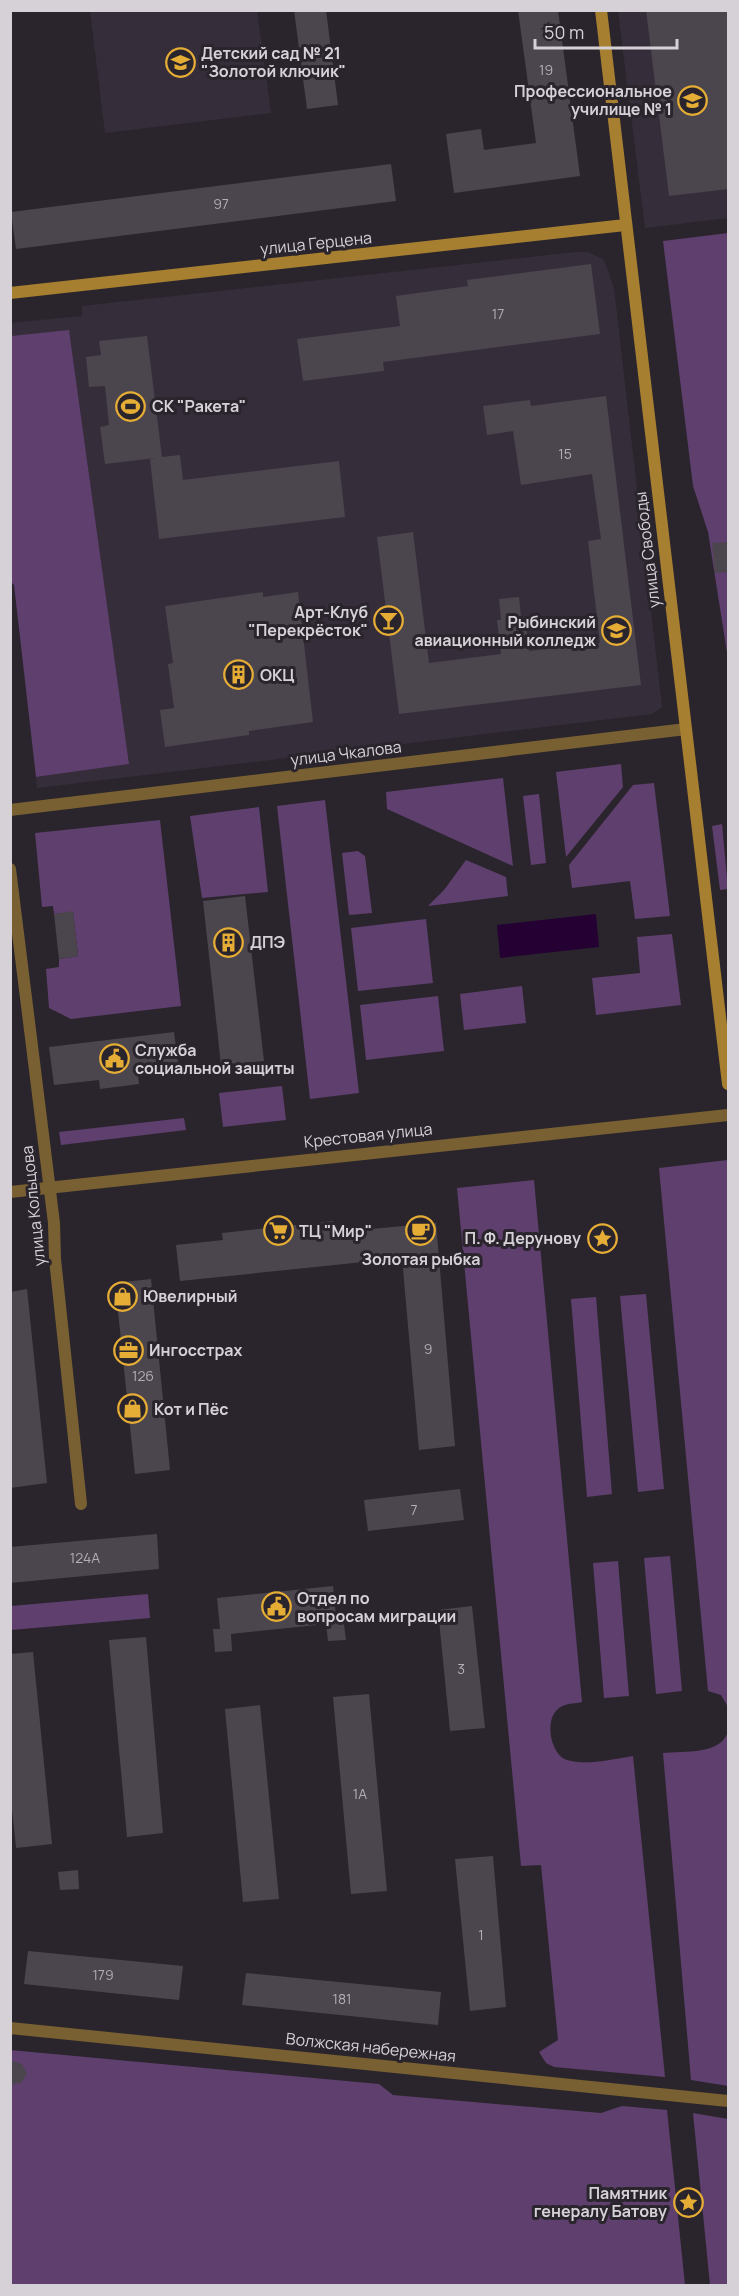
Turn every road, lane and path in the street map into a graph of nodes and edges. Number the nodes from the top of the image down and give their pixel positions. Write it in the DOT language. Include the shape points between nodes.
graph roads {
  1 [pos="601,10"];
  2 [pos="625,225"];
  3 [pos="10,294"];
  4 [pos="686,729"];
  5 [pos="10,810"];
  6 [pos="10,869"];
  7 [pos="729,1084"];
  8 [pos="729,1114"];
  9 [pos="50,1187"];
  10 [pos="10,1192"];
  11 [pos="81,1504"];
  12 [pos="10,2028"];
  13 [pos="729,2101"];
  1 -- 2 [label="main road, улица Свободы"];
  2 -- 3 [label="main road, улица Герцена"];
  2 -- 4 [label="main road, улица Свободы"];
  4 -- 5 [label="street, улица Чкалова"];
  4 -- 7 [label="main road, улица Свободы"];
  6 -- 9 [label="street, улица Кольцова"];
  8 -- 9 [label="street, Крестовая улица"];
  9 -- 10 [label="street, Крестовая улица"];
  9 -- 11 [label="street, улица Кольцова"];
  12 -- 13 [label="street, Волжская набережная"];
}
